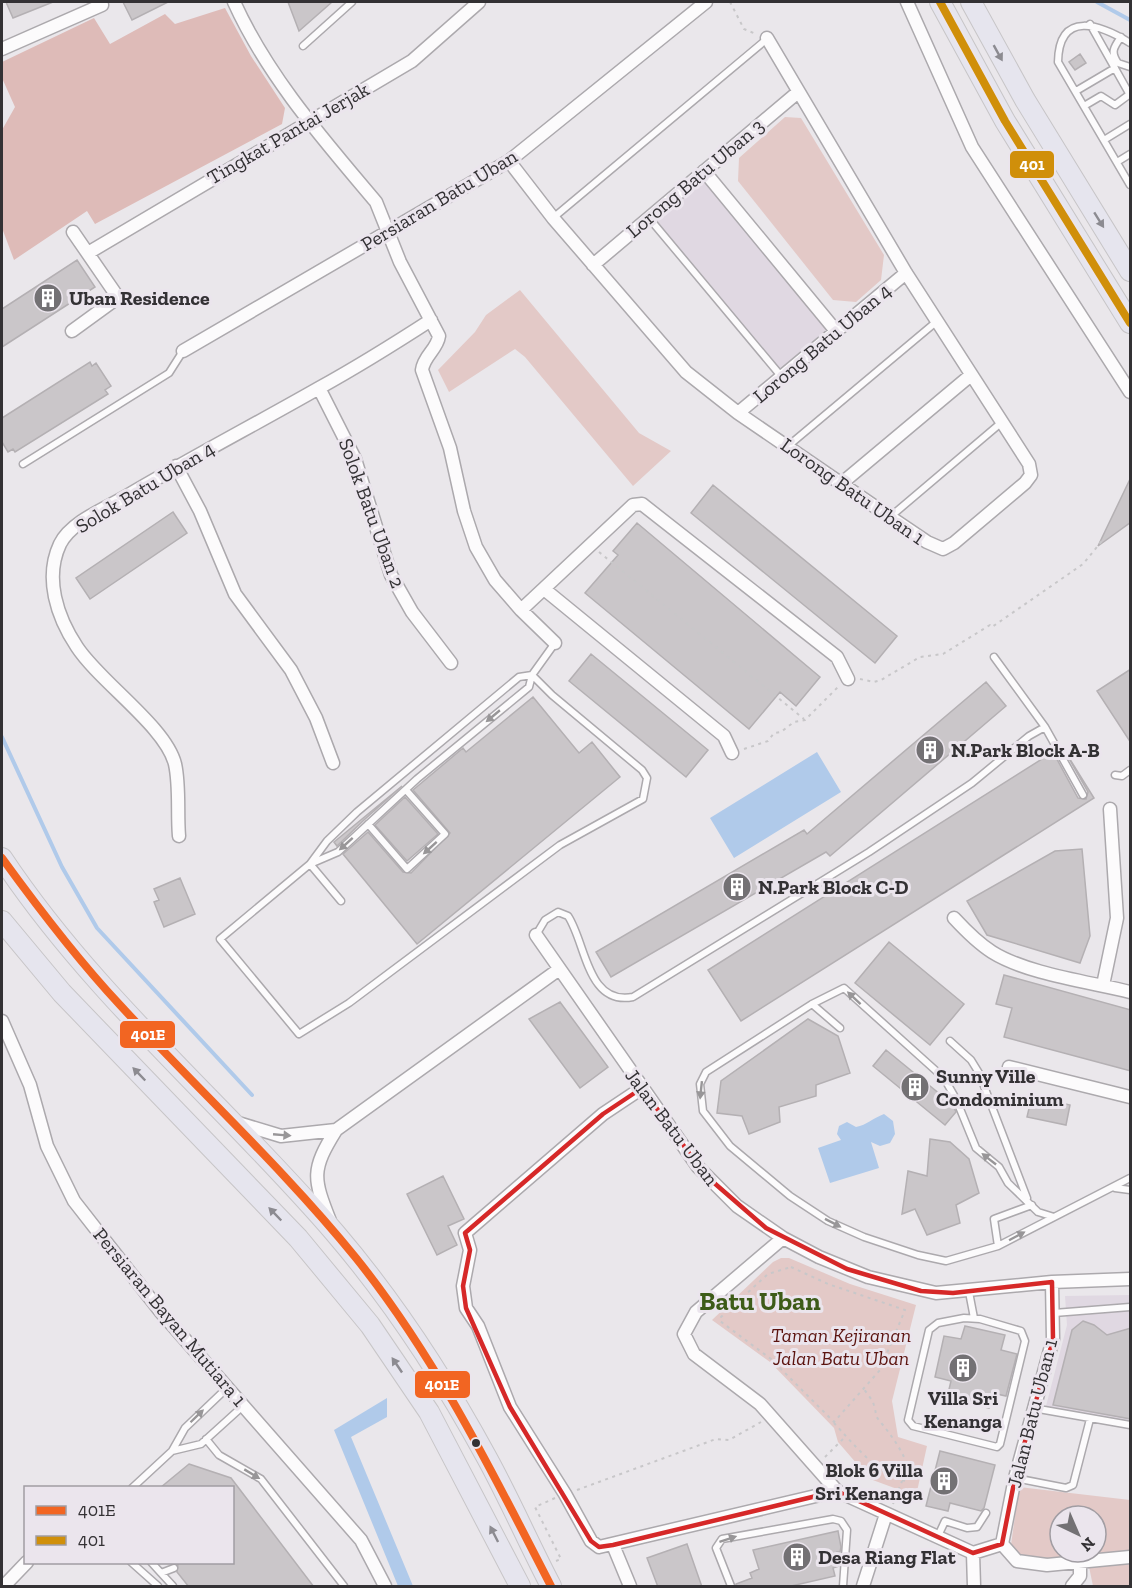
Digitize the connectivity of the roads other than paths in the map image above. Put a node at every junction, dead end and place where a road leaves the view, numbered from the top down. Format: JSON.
{"nodes":[{"id":1,"x":234,"y":2,"type":"edge"},
{"id":2,"x":352,"y":2,"type":"edge"},
{"id":3,"x":479,"y":2,"type":"edge"},
{"id":4,"x":706,"y":2,"type":"edge"},
{"id":5,"x":907,"y":2,"type":"edge"},
{"id":6,"x":940,"y":2,"type":"edge"},
{"id":7,"x":971,"y":2,"type":"edge"},
{"id":8,"x":102,"y":5,"type":"dead end"},
{"id":9,"x":1090,"y":24,"type":"junction"},
{"id":10,"x":1121,"y":37,"type":"junction"},
{"id":11,"x":767,"y":38,"type":"joint"},
{"id":12,"x":1131,"y":43,"type":"edge"},
{"id":13,"x":303,"y":46,"type":"dead end"},
{"id":14,"x":2,"y":49,"type":"edge"},
{"id":15,"x":1131,"y":67,"type":"edge"},
{"id":16,"x":1115,"y":68,"type":"junction"},
{"id":17,"x":1076,"y":92,"type":"junction"},
{"id":18,"x":797,"y":93,"type":"junction"},
{"id":19,"x":1130,"y":94,"type":"edge"},
{"id":20,"x":1084,"y":106,"type":"junction"},
{"id":21,"x":307,"y":121,"type":"junction"},
{"id":22,"x":1131,"y":124,"type":"edge"},
{"id":23,"x":1104,"y":140,"type":"junction"},
{"id":24,"x":1131,"y":154,"type":"edge"},
{"id":25,"x":509,"y":161,"type":"junction"},
{"id":26,"x":1117,"y":162,"type":"junction"},
{"id":27,"x":704,"y":171,"type":"junction"},
{"id":28,"x":1130,"y":185,"type":"edge"},
{"id":29,"x":553,"y":218,"type":"junction"},
{"id":30,"x":648,"y":218,"type":"junction"},
{"id":31,"x":73,"y":232,"type":"dead end"},
{"id":32,"x":388,"y":232,"type":"junction"},
{"id":33,"x":88,"y":253,"type":"junction"},
{"id":34,"x":593,"y":264,"type":"junction"},
{"id":35,"x":1131,"y":272,"type":"edge"},
{"id":36,"x":906,"y":273,"type":"junction"},
{"id":37,"x":431,"y":320,"type":"junction"},
{"id":38,"x":936,"y":321,"type":"junction"},
{"id":39,"x":1131,"y":323,"type":"edge"},
{"id":40,"x":72,"y":331,"type":"dead end"},
{"id":41,"x":836,"y":331,"type":"junction"},
{"id":42,"x":183,"y":351,"type":"joint"},
{"id":43,"x":971,"y":375,"type":"junction"},
{"id":44,"x":781,"y":376,"type":"junction"},
{"id":45,"x":320,"y":388,"type":"junction"},
{"id":46,"x":1131,"y":392,"type":"edge"},
{"id":47,"x":738,"y":413,"type":"junction"},
{"id":48,"x":1002,"y":422,"type":"junction"},
{"id":49,"x":788,"y":446,"type":"junction"},
{"id":50,"x":23,"y":464,"type":"dead end"},
{"id":51,"x":176,"y":466,"type":"junction"},
{"id":52,"x":842,"y":483,"type":"junction"},
{"id":53,"x":890,"y":517,"type":"junction"},
{"id":54,"x":543,"y":589,"type":"junction"},
{"id":55,"x":521,"y":610,"type":"junction"},
{"id":56,"x":555,"y":643,"type":"joint"},
{"id":57,"x":994,"y":657,"type":"dead end"},
{"id":58,"x":452,"y":663,"type":"dead end"},
{"id":59,"x":532,"y":675,"type":"junction"},
{"id":60,"x":848,"y":679,"type":"road end"},
{"id":61,"x":1045,"y":727,"type":"junction"},
{"id":62,"x":732,"y":753,"type":"road end"},
{"id":63,"x":333,"y":763,"type":"dead end"},
{"id":64,"x":1131,"y":770,"type":"edge"},
{"id":65,"x":1115,"y":775,"type":"dead end"},
{"id":66,"x":406,"y":790,"type":"junction"},
{"id":67,"x":1083,"y":795,"type":"dead end"},
{"id":68,"x":1110,"y":809,"type":"dead end"},
{"id":69,"x":368,"y":824,"type":"junction"},
{"id":70,"x":178,"y":836,"type":"dead end"},
{"id":71,"x":2,"y":858,"type":"edge"},
{"id":72,"x":310,"y":864,"type":"junction"},
{"id":73,"x":341,"y":901,"type":"dead end"},
{"id":74,"x":954,"y":918,"type":"dead end"},
{"id":75,"x":2,"y":921,"type":"edge"},
{"id":76,"x":536,"y":935,"type":"joint"},
{"id":77,"x":558,"y":970,"type":"junction"},
{"id":78,"x":1103,"y":986,"type":"junction"},
{"id":79,"x":1131,"y":992,"type":"edge"},
{"id":80,"x":812,"y":1004,"type":"junction"},
{"id":81,"x":2,"y":1021,"type":"edge"},
{"id":82,"x":840,"y":1028,"type":"dead end"},
{"id":83,"x":950,"y":1041,"type":"dead end"},
{"id":84,"x":1009,"y":1067,"type":"dead end"},
{"id":85,"x":642,"y":1088,"type":"junction"},
{"id":86,"x":1131,"y":1097,"type":"edge"},
{"id":87,"x":230,"y":1120,"type":"junction"},
{"id":88,"x":336,"y":1130,"type":"junction"},
{"id":89,"x":1131,"y":1178,"type":"edge"},
{"id":90,"x":1115,"y":1187,"type":"junction"},
{"id":91,"x":1131,"y":1190,"type":"edge"},
{"id":92,"x":1030,"y":1203,"type":"junction"},
{"id":93,"x":1054,"y":1217,"type":"junction"},
{"id":94,"x":335,"y":1233,"type":"junction"},
{"id":95,"x":783,"y":1238,"type":"junction"},
{"id":96,"x":998,"y":1246,"type":"junction"},
{"id":97,"x":1130,"y":1278,"type":"edge"},
{"id":98,"x":1052,"y":1282,"type":"junction"},
{"id":99,"x":969,"y":1292,"type":"junction"},
{"id":100,"x":1131,"y":1307,"type":"edge"},
{"id":101,"x":1054,"y":1313,"type":"junction"},
{"id":102,"x":974,"y":1318,"type":"junction"},
{"id":103,"x":229,"y":1386,"type":"junction"},
{"id":104,"x":244,"y":1405,"type":"junction"},
{"id":105,"x":1033,"y":1408,"type":"junction"},
{"id":106,"x":1090,"y":1419,"type":"junction"},
{"id":107,"x":1131,"y":1425,"type":"edge"},
{"id":108,"x":206,"y":1440,"type":"junction"},
{"id":109,"x":172,"y":1451,"type":"junction"},
{"id":110,"x":1014,"y":1478,"type":"junction"},
{"id":111,"x":134,"y":1486,"type":"edge"},
{"id":112,"x":837,"y":1491,"type":"junction"},
{"id":113,"x":986,"y":1513,"type":"dead end"},
{"id":114,"x":886,"y":1514,"type":"junction"},
{"id":115,"x":938,"y":1536,"type":"junction"},
{"id":116,"x":1002,"y":1544,"type":"junction"},
{"id":117,"x":613,"y":1545,"type":"junction"},
{"id":118,"x":973,"y":1553,"type":"junction"},
{"id":119,"x":1131,"y":1557,"type":"edge"},
{"id":120,"x":1108,"y":1560,"type":"edge"},
{"id":121,"x":26,"y":1564,"type":"edge"},
{"id":122,"x":132,"y":1564,"type":"edge"},
{"id":123,"x":152,"y":1564,"type":"edge"},
{"id":124,"x":1064,"y":1564,"type":"edge"},
{"id":125,"x":1080,"y":1564,"type":"edge"},
{"id":126,"x":174,"y":1568,"type":"dead end"},
{"id":127,"x":161,"y":1573,"type":"junction"},
{"id":128,"x":4,"y":1587,"type":"edge"},
{"id":129,"x":158,"y":1587,"type":"edge"},
{"id":130,"x":173,"y":1587,"type":"edge"},
{"id":131,"x":344,"y":1587,"type":"edge"},
{"id":132,"x":385,"y":1587,"type":"edge"},
{"id":133,"x":520,"y":1587,"type":"edge"},
{"id":134,"x":551,"y":1587,"type":"edge"},
{"id":135,"x":630,"y":1587,"type":"edge"},
{"id":136,"x":731,"y":1587,"type":"edge"},
{"id":137,"x":843,"y":1587,"type":"edge"},
{"id":138,"x":863,"y":1587,"type":"edge"},
{"id":139,"x":974,"y":1587,"type":"edge"},
{"id":140,"x":1072,"y":1587,"type":"edge"}],
"edges":[{"from":1,"to":21,"type":"street"},
{"from":2,"to":13,"type":"lane"},
{"from":3,"to":21,"type":"street","name":"Tingkat Pantai Jerjak"},
{"from":4,"to":25,"type":"street","name":"Persiaran Batu Uban"},
{"from":5,"to":46,"type":"street"},
{"from":6,"to":39,"type":"highway"},
{"from":7,"to":35,"type":"highway","one_way":true},
{"from":8,"to":14,"type":"street"},
{"from":9,"to":10,"type":"lane"},
{"from":9,"to":16,"type":"lane"},
{"from":9,"to":17,"type":"lane"},
{"from":10,"to":12,"type":"lane"},
{"from":10,"to":15,"type":"lane"},
{"from":11,"to":18,"type":"street","name":"Lorong Batu Uban 1"},
{"from":11,"to":29,"type":"lane"},
{"from":16,"to":17,"type":"lane"},
{"from":16,"to":19,"type":"lane"},
{"from":17,"to":20,"type":"lane"},
{"from":18,"to":27,"type":"street","name":"Lorong Batu Uban 3"},
{"from":18,"to":36,"type":"street","name":"Lorong Batu Uban 1"},
{"from":19,"to":20,"type":"lane"},
{"from":20,"to":23,"type":"lane"},
{"from":21,"to":32,"type":"street"},
{"from":21,"to":33,"type":"street","name":"Tingkat Pantai Jerjak"},
{"from":22,"to":23,"type":"lane"},
{"from":23,"to":26,"type":"lane"},
{"from":24,"to":26,"type":"lane"},
{"from":25,"to":29,"type":"street","name":"Lorong Batu Uban 1"},
{"from":25,"to":32,"type":"street","name":"Persiaran Batu Uban"},
{"from":26,"to":28,"type":"lane"},
{"from":27,"to":30,"type":"street","name":"Lorong Batu Uban 3"},
{"from":27,"to":41,"type":"street"},
{"from":29,"to":34,"type":"street","name":"Lorong Batu Uban 1"},
{"from":30,"to":34,"type":"street","name":"Lorong Batu Uban 3"},
{"from":30,"to":44,"type":"lane"},
{"from":31,"to":33,"type":"street"},
{"from":32,"to":37,"type":"street"},
{"from":32,"to":42,"type":"street","name":"Persiaran Batu Uban"},
{"from":33,"to":40,"type":"street"},
{"from":34,"to":47,"type":"street","name":"Lorong Batu Uban 1"},
{"from":36,"to":38,"type":"street","name":"Lorong Batu Uban 1"},
{"from":36,"to":41,"type":"street","name":"Lorong Batu Uban 4"},
{"from":37,"to":45,"type":"street","name":"Solok Batu Uban 4"},
{"from":37,"to":55,"type":"street"},
{"from":38,"to":43,"type":"street","name":"Lorong Batu Uban 1"},
{"from":38,"to":49,"type":"lane"},
{"from":41,"to":44,"type":"street","name":"Lorong Batu Uban 4"},
{"from":42,"to":50,"type":"lane"},
{"from":43,"to":48,"type":"street","name":"Lorong Batu Uban 1"},
{"from":43,"to":52,"type":"street"},
{"from":44,"to":47,"type":"street","name":"Lorong Batu Uban 4"},
{"from":45,"to":51,"type":"street","name":"Solok Batu Uban 4"},
{"from":45,"to":58,"type":"street","name":"Solok Batu Uban 2"},
{"from":47,"to":49,"type":"street","name":"Lorong Batu Uban 1"},
{"from":48,"to":53,"type":"lane"},
{"from":48,"to":53,"type":"street","name":"Lorong Batu Uban 1"},
{"from":49,"to":52,"type":"street","name":"Lorong Batu Uban 1"},
{"from":51,"to":63,"type":"street"},
{"from":51,"to":70,"type":"street","name":"Solok Batu Uban 4"},
{"from":52,"to":53,"type":"street","name":"Lorong Batu Uban 1"},
{"from":54,"to":55,"type":"street"},
{"from":54,"to":60,"type":"street"},
{"from":54,"to":62,"type":"street"},
{"from":55,"to":56,"type":"street"},
{"from":56,"to":59,"type":"lane"},
{"from":57,"to":61,"type":"lane"},
{"from":59,"to":66,"type":"lane","one_way":true},
{"from":59,"to":72,"type":"lane"},
{"from":59,"to":72,"type":"lane"},
{"from":61,"to":67,"type":"lane"},
{"from":61,"to":76,"type":"lane"},
{"from":64,"to":65,"type":"lane"},
{"from":66,"to":69,"type":"lane"},
{"from":66,"to":69,"type":"lane","one_way":true},
{"from":68,"to":78,"type":"street"},
{"from":69,"to":72,"type":"lane","one_way":true},
{"from":71,"to":87,"type":"highway"},
{"from":72,"to":73,"type":"lane"},
{"from":74,"to":78,"type":"street"},
{"from":133,"to":75,"type":"highway","one_way":true},
{"from":76,"to":77,"type":"street","name":"Jalan Batu Uban"},
{"from":77,"to":85,"type":"street","name":"Jalan Batu Uban"},
{"from":77,"to":88,"type":"street"},
{"from":78,"to":79,"type":"street"},
{"from":80,"to":82,"type":"lane"},
{"from":92,"to":80,"type":"lane","one_way":true},
{"from":80,"to":96,"type":"lane","one_way":true},
{"from":81,"to":103,"type":"street","name":"Persiaran Bayan Mutiara 1"},
{"from":83,"to":92,"type":"lane"},
{"from":84,"to":86,"type":"street"},
{"from":85,"to":95,"type":"street","name":"Jalan Batu Uban"},
{"from":85,"to":117,"type":"street"},
{"from":87,"to":88,"type":"street","one_way":true},
{"from":87,"to":94,"type":"highway"},
{"from":88,"to":94,"type":"street"},
{"from":89,"to":90,"type":"lane"},
{"from":90,"to":91,"type":"lane"},
{"from":90,"to":93,"type":"lane"},
{"from":92,"to":93,"type":"lane"},
{"from":92,"to":96,"type":"lane"},
{"from":96,"to":93,"type":"lane","one_way":true},
{"from":94,"to":134,"type":"highway"},
{"from":95,"to":99,"type":"street","name":"Jalan Batu Uban"},
{"from":95,"to":112,"type":"street"},
{"from":97,"to":98,"type":"street","name":"Jalan Batu Uban"},
{"from":98,"to":99,"type":"street","name":"Jalan Batu Uban"},
{"from":98,"to":101,"type":"street","name":"Jalan Batu Uban 1"},
{"from":99,"to":102,"type":"lane"},
{"from":100,"to":101,"type":"lane"},
{"from":101,"to":105,"type":"street","name":"Jalan Batu Uban 1"},
{"from":102,"to":102,"type":"lane"},
{"from":103,"to":104,"type":"street","name":"Persiaran Bayan Mutiara 1"},
{"from":109,"to":103,"type":"lane","one_way":true},
{"from":104,"to":108,"type":"lane"},
{"from":104,"to":132,"type":"street","name":"Persiaran Bayan Mutiara 1"},
{"from":105,"to":106,"type":"lane"},
{"from":105,"to":110,"type":"street","name":"Jalan Batu Uban 1"},
{"from":106,"to":107,"type":"lane"},
{"from":106,"to":110,"type":"lane"},
{"from":108,"to":109,"type":"lane"},
{"from":108,"to":131,"type":"lane","one_way":true},
{"from":109,"to":111,"type":"lane"},
{"from":110,"to":116,"type":"street","name":"Jalan Batu Uban 1"},
{"from":112,"to":114,"type":"street"},
{"from":112,"to":117,"type":"street"},
{"from":113,"to":115,"type":"lane"},
{"from":114,"to":115,"type":"street"},
{"from":114,"to":138,"type":"street"},
{"from":115,"to":118,"type":"street"},
{"from":116,"to":118,"type":"street"},
{"from":116,"to":124,"type":"street"},
{"from":117,"to":135,"type":"street"},
{"from":118,"to":139,"type":"street"},
{"from":119,"to":120,"type":"street"},
{"from":121,"to":128,"type":"street"},
{"from":122,"to":129,"type":"lane"},
{"from":123,"to":127,"type":"lane"},
{"from":125,"to":140,"type":"street"},
{"from":126,"to":127,"type":"lane"},
{"from":127,"to":130,"type":"lane"},
{"from":136,"to":137,"type":"lane","one_way":true}]}
